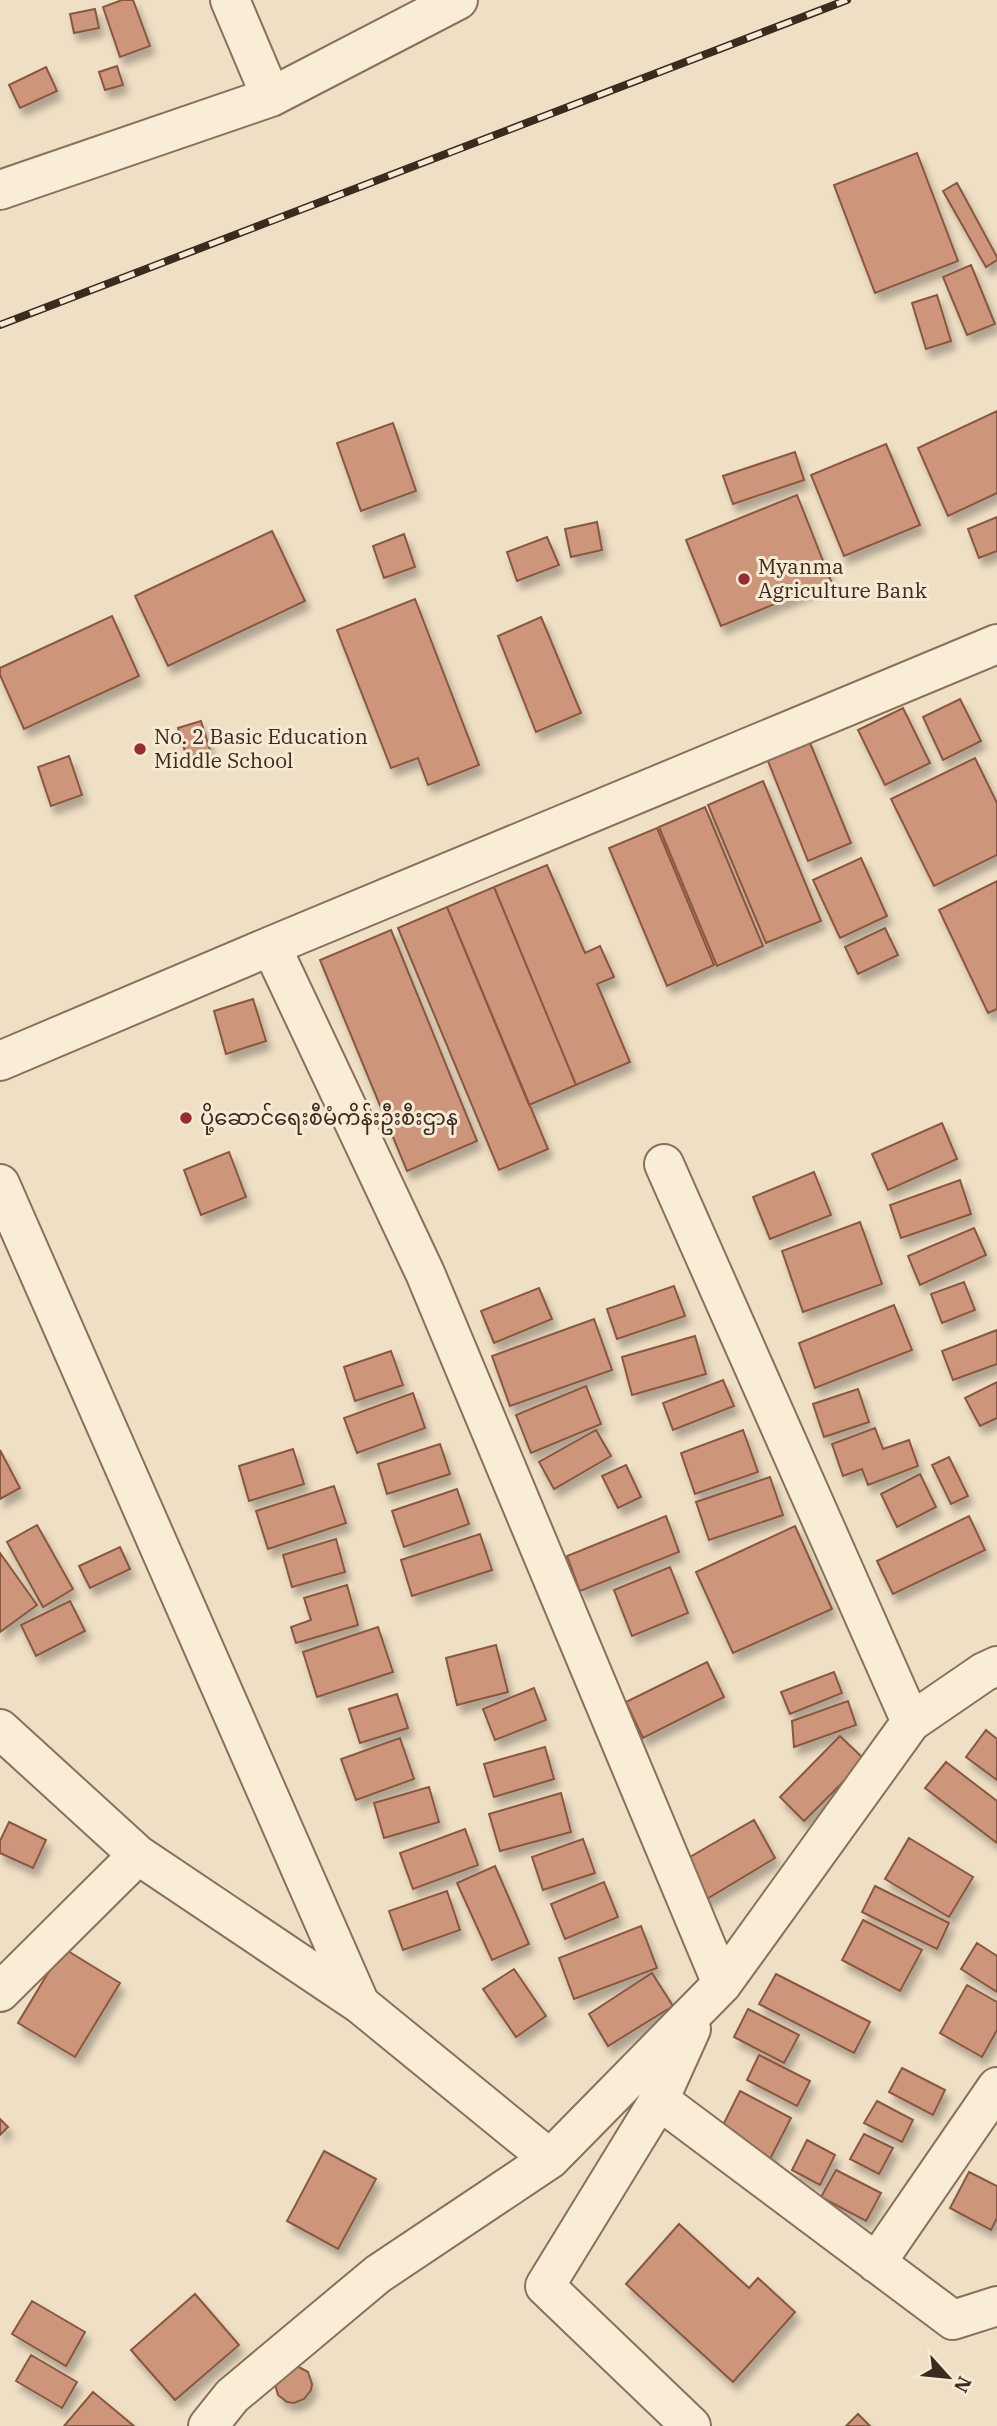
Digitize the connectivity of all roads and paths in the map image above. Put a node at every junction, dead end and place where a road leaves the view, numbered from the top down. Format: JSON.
{"nodes":[{"id":1,"x":230,"y":0,"type":"edge"},
{"id":2,"x":458,"y":0,"type":"edge"},
{"id":3,"x":271,"y":97,"type":"junction"},
{"id":4,"x":0,"y":190,"type":"edge"},
{"id":5,"x":997,"y":644,"type":"edge"},
{"id":6,"x":271,"y":946,"type":"junction"},
{"id":7,"x":0,"y":1061,"type":"edge"},
{"id":8,"x":664,"y":1164,"type":"dead end"},
{"id":9,"x":0,"y":1184,"type":"edge"},
{"id":10,"x":997,"y":1666,"type":"edge"},
{"id":11,"x":911,"y":1722,"type":"junction"},
{"id":12,"x":0,"y":1729,"type":"edge"},
{"id":13,"x":138,"y":1855,"type":"junction"},
{"id":14,"x":0,"y":1992,"type":"edge"},
{"id":15,"x":711,"y":1996,"type":"junction"},
{"id":16,"x":360,"y":2004,"type":"junction"},
{"id":17,"x":997,"y":2087,"type":"edge"},
{"id":18,"x":659,"y":2100,"type":"junction"},
{"id":19,"x":550,"y":2159,"type":"junction"},
{"id":20,"x":876,"y":2263,"type":"junction"},
{"id":21,"x":997,"y":2306,"type":"edge"},
{"id":22,"x":208,"y":2426,"type":"edge"},
{"id":23,"x":691,"y":2426,"type":"edge"}],
"edges":[{"from":1,"to":3,"type":"street"},
{"from":2,"to":3,"type":"street"},
{"from":3,"to":4,"type":"street"},
{"from":5,"to":6,"type":"street"},
{"from":6,"to":7,"type":"street"},
{"from":6,"to":15,"type":"street"},
{"from":8,"to":11,"type":"street"},
{"from":9,"to":16,"type":"street"},
{"from":10,"to":11,"type":"street"},
{"from":11,"to":15,"type":"street"},
{"from":12,"to":13,"type":"street"},
{"from":13,"to":14,"type":"street"},
{"from":13,"to":16,"type":"street"},
{"from":15,"to":18,"type":"street"},
{"from":15,"to":19,"type":"street"},
{"from":16,"to":19,"type":"street"},
{"from":17,"to":20,"type":"street"},
{"from":18,"to":20,"type":"street"},
{"from":18,"to":23,"type":"street"},
{"from":19,"to":22,"type":"street"},
{"from":20,"to":21,"type":"street"}]}
